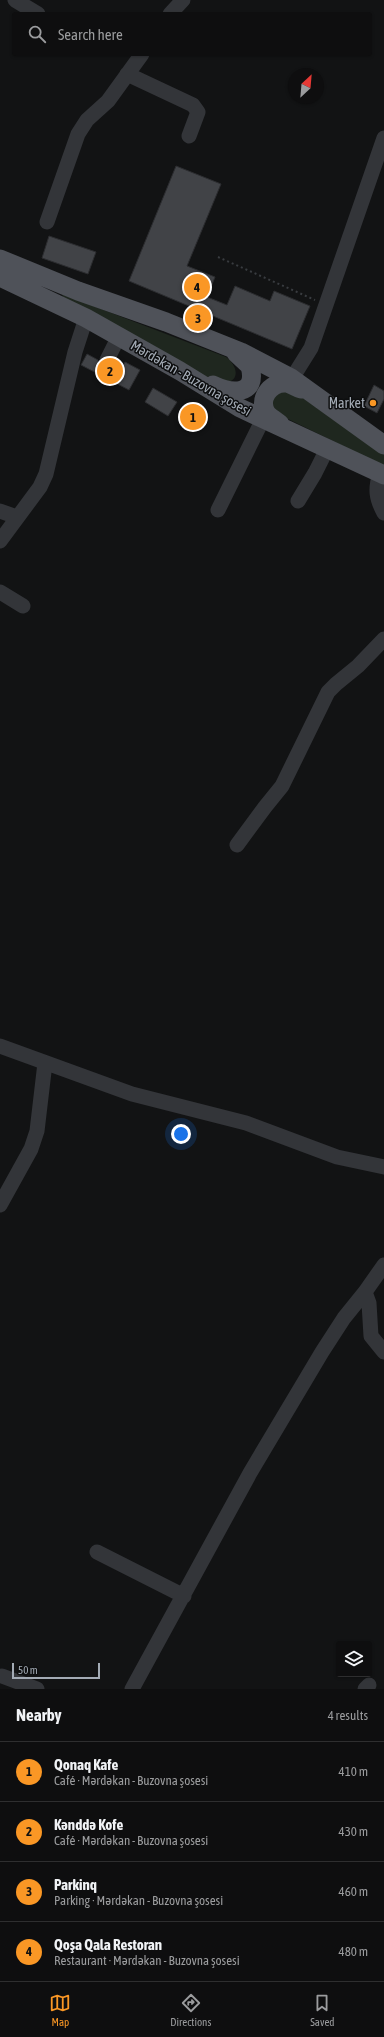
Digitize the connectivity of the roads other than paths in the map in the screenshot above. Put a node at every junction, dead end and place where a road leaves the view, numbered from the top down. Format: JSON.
{"nodes":[{"id":1,"x":15,"y":0,"type":"edge"},
{"id":2,"x":182,"y":0,"type":"edge"},
{"id":3,"x":35,"y":12,"type":"edge"},
{"id":4,"x":172,"y":12,"type":"edge"},
{"id":5,"x":140,"y":56,"type":"edge"},
{"id":6,"x":127,"y":74,"type":"junction"},
{"id":7,"x":189,"y":136,"type":"dead end"},
{"id":8,"x":384,"y":138,"type":"edge"},
{"id":9,"x":47,"y":222,"type":"dead end"},
{"id":10,"x":0,"y":259,"type":"edge"},
{"id":11,"x":0,"y":277,"type":"edge"},
{"id":12,"x":86,"y":318,"type":"junction"},
{"id":13,"x":119,"y":336,"type":"junction"},
{"id":14,"x":225,"y":345,"type":"junction"},
{"id":15,"x":107,"y":360,"type":"dead end"},
{"id":16,"x":180,"y":371,"type":"junction"},
{"id":17,"x":288,"y":381,"type":"junction"},
{"id":18,"x":263,"y":420,"type":"junction"},
{"id":19,"x":299,"y":436,"type":"junction"},
{"id":20,"x":384,"y":444,"type":"edge"},
{"id":21,"x":327,"y":449,"type":"junction"},
{"id":22,"x":382,"y":474,"type":"edge"},
{"id":23,"x":298,"y":501,"type":"dead end"},
{"id":24,"x":218,"y":510,"type":"dead end"},
{"id":25,"x":0,"y":511,"type":"edge"},
{"id":26,"x":384,"y":513,"type":"edge"},
{"id":27,"x":17,"y":517,"type":"junction"},
{"id":28,"x":0,"y":541,"type":"edge"},
{"id":29,"x":0,"y":592,"type":"edge"},
{"id":30,"x":23,"y":606,"type":"dead end"},
{"id":31,"x":384,"y":639,"type":"edge"},
{"id":32,"x":237,"y":845,"type":"dead end"},
{"id":33,"x":0,"y":1046,"type":"edge"},
{"id":34,"x":45,"y":1063,"type":"junction"},
{"id":35,"x":384,"y":1167,"type":"edge"},
{"id":36,"x":0,"y":1205,"type":"edge"},
{"id":37,"x":384,"y":1265,"type":"edge"},
{"id":38,"x":365,"y":1292,"type":"junction"},
{"id":39,"x":382,"y":1346,"type":"edge"},
{"id":40,"x":97,"y":1552,"type":"dead end"},
{"id":41,"x":184,"y":1596,"type":"junction"},
{"id":42,"x":2,"y":1676,"type":"dead end"},
{"id":43,"x":37,"y":1689,"type":"edge"},
{"id":44,"x":132,"y":1689,"type":"edge"}],
"edges":[{"from":1,"to":3,"type":"street"},
{"from":2,"to":4,"type":"street"},
{"from":5,"to":6,"type":"street"},
{"from":6,"to":7,"type":"street"},
{"from":6,"to":9,"type":"street"},
{"from":8,"to":17,"type":"street"},
{"from":10,"to":14,"type":"main road"},
{"from":11,"to":12,"type":"main road","name":"Mərdəkan - Buzovna şosesi"},
{"from":12,"to":13,"type":"main road","name":"Mərdəkan - Buzovna şosesi"},
{"from":12,"to":27,"type":"street"},
{"from":13,"to":15,"type":"street"},
{"from":13,"to":16,"type":"main road","name":"Mərdəkan - Buzovna şosesi"},
{"from":14,"to":16,"type":"main road"},
{"from":14,"to":17,"type":"main road"},
{"from":16,"to":18,"type":"main road","name":"Mərdəkan - Buzovna şosesi"},
{"from":17,"to":19,"type":"main road"},
{"from":17,"to":20,"type":"main road"},
{"from":18,"to":19,"type":"main road","name":"Mərdəkan - Buzovna şosesi"},
{"from":18,"to":24,"type":"street"},
{"from":19,"to":21,"type":"main road","name":"Mərdəkan - Buzovna şosesi"},
{"from":21,"to":22,"type":"main road","name":"Mərdəkan - Buzovna şosesi"},
{"from":21,"to":23,"type":"street"},
{"from":22,"to":26,"type":"street"},
{"from":25,"to":27,"type":"street"},
{"from":27,"to":28,"type":"street"},
{"from":29,"to":30,"type":"street"},
{"from":31,"to":32,"type":"street"},
{"from":33,"to":34,"type":"street"},
{"from":34,"to":35,"type":"street"},
{"from":34,"to":36,"type":"street"},
{"from":37,"to":38,"type":"street"},
{"from":38,"to":39,"type":"street"},
{"from":38,"to":41,"type":"street"},
{"from":40,"to":41,"type":"street"},
{"from":41,"to":44,"type":"street"},
{"from":42,"to":43,"type":"street"}]}
